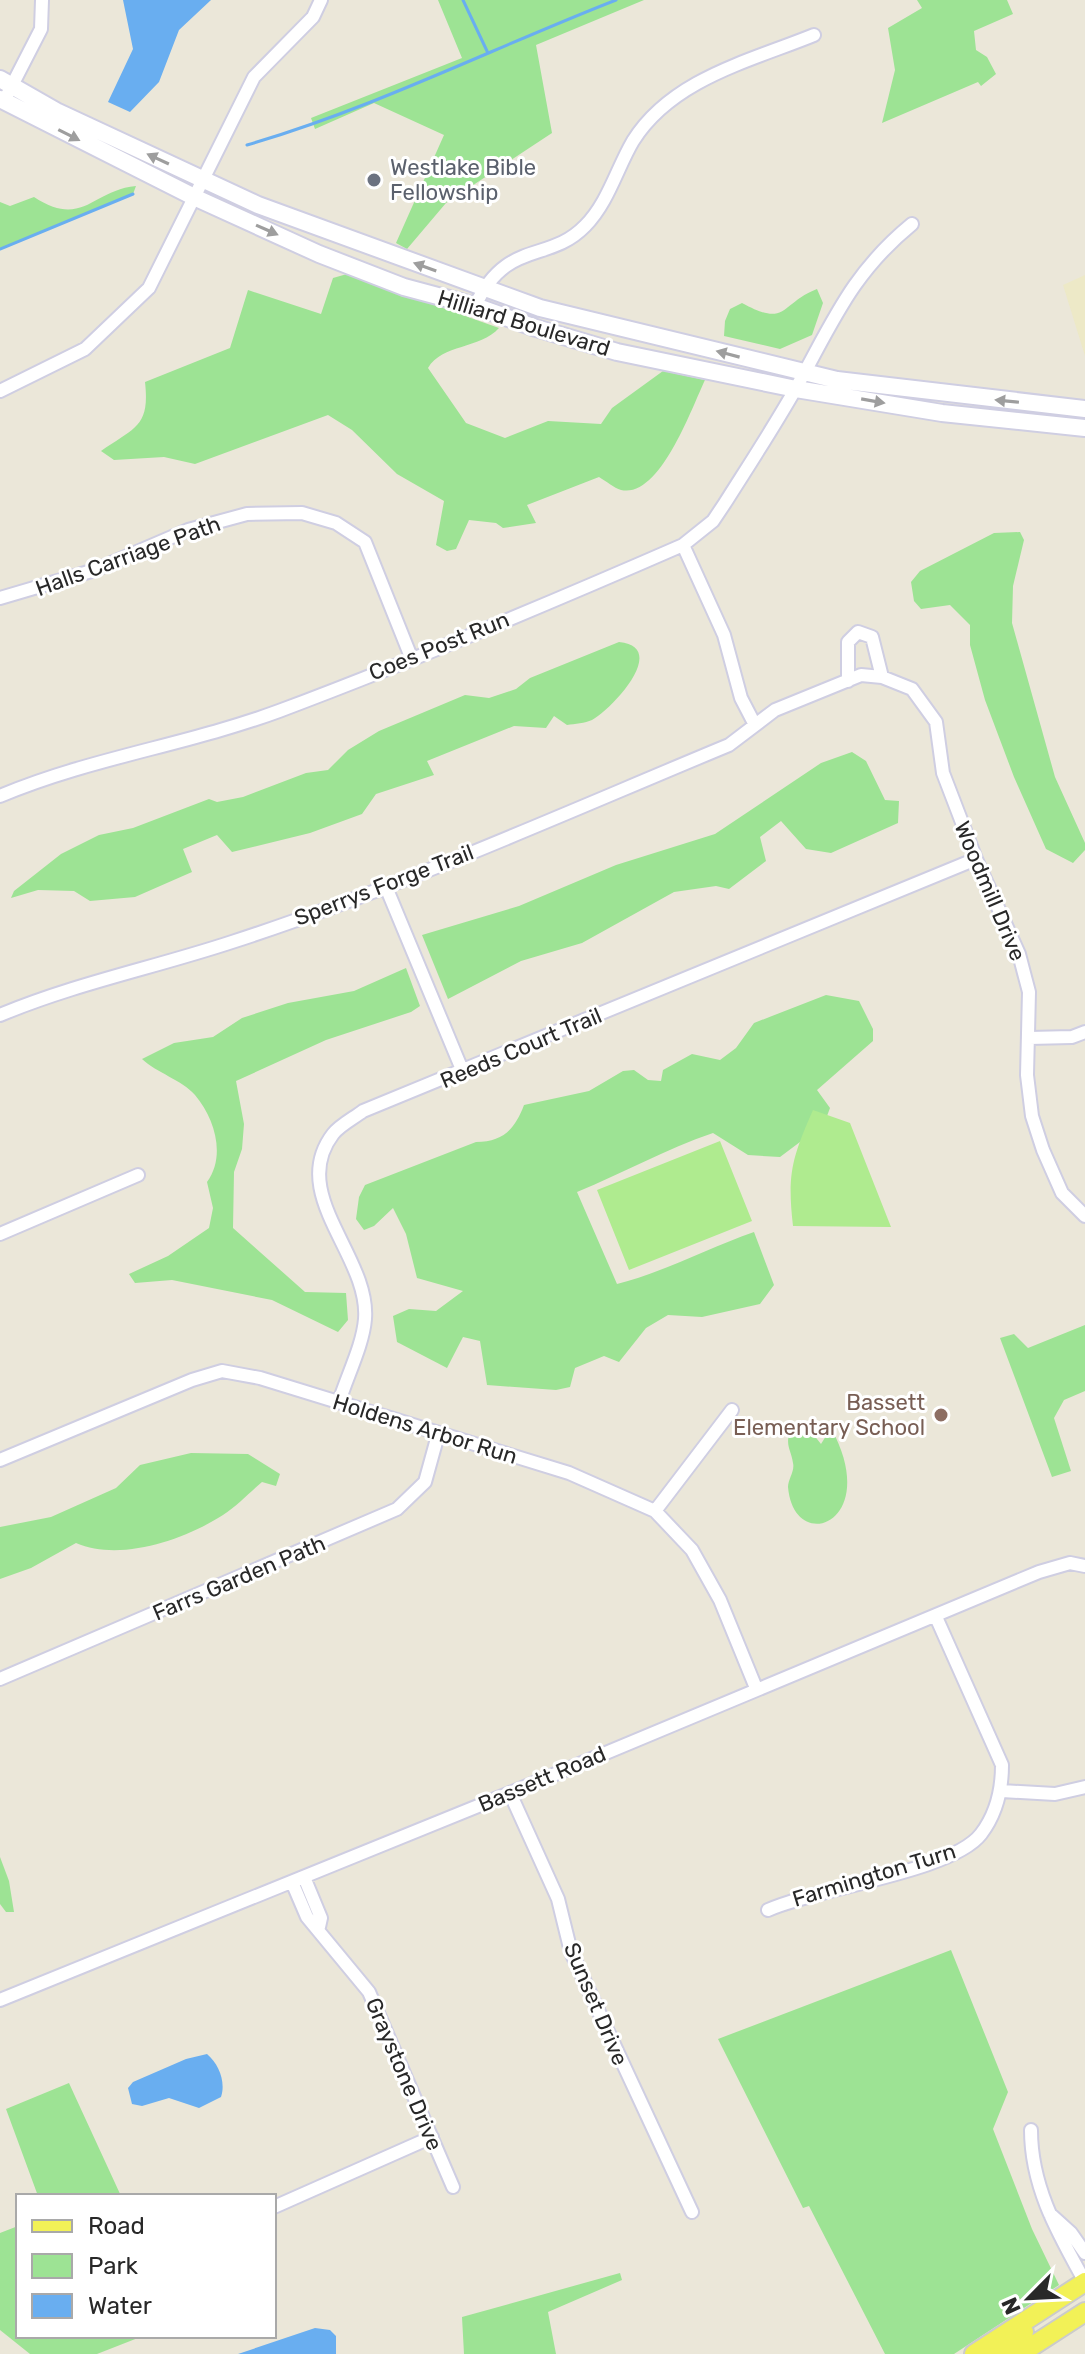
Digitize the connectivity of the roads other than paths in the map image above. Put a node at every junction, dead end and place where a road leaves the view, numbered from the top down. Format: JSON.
{"nodes":[{"id":1,"x":42,"y":0,"type":"edge"},
{"id":2,"x":321,"y":0,"type":"edge"},
{"id":3,"x":814,"y":35,"type":"dead end"},
{"id":4,"x":6,"y":82,"type":"edge"},
{"id":5,"x":2,"y":100,"type":"edge"},
{"id":6,"x":204,"y":180,"type":"junction"},
{"id":7,"x":196,"y":198,"type":"junction"},
{"id":8,"x":912,"y":224,"type":"dead end"},
{"id":9,"x":483,"y":289,"type":"junction"},
{"id":10,"x":475,"y":306,"type":"junction"},
{"id":11,"x":799,"y":382,"type":"junction"},
{"id":12,"x":0,"y":391,"type":"edge"},
{"id":13,"x":1085,"y":409,"type":"edge"},
{"id":14,"x":1085,"y":428,"type":"edge"},
{"id":15,"x":683,"y":545,"type":"junction"},
{"id":16,"x":0,"y":598,"type":"edge"},
{"id":17,"x":411,"y":657,"type":"junction"},
{"id":18,"x":882,"y":677,"type":"junction"},
{"id":19,"x":848,"y":681,"type":"junction"},
{"id":20,"x":754,"y":723,"type":"junction"},
{"id":21,"x":0,"y":796,"type":"edge"},
{"id":22,"x":976,"y":859,"type":"junction"},
{"id":23,"x":386,"y":887,"type":"junction"},
{"id":24,"x":0,"y":1015,"type":"edge"},
{"id":25,"x":1085,"y":1032,"type":"edge"},
{"id":26,"x":1029,"y":1038,"type":"junction"},
{"id":27,"x":463,"y":1072,"type":"junction"},
{"id":28,"x":138,"y":1175,"type":"dead end"},
{"id":29,"x":1085,"y":1216,"type":"edge"},
{"id":30,"x":0,"y":1234,"type":"edge"},
{"id":31,"x":339,"y":1402,"type":"junction"},
{"id":32,"x":732,"y":1410,"type":"dead end"},
{"id":33,"x":438,"y":1435,"type":"junction"},
{"id":34,"x":0,"y":1460,"type":"edge"},
{"id":35,"x":655,"y":1511,"type":"junction"},
{"id":36,"x":1085,"y":1566,"type":"edge"},
{"id":37,"x":936,"y":1617,"type":"junction"},
{"id":38,"x":0,"y":1679,"type":"edge"},
{"id":39,"x":756,"y":1688,"type":"junction"},
{"id":40,"x":1085,"y":1787,"type":"edge"},
{"id":41,"x":1002,"y":1791,"type":"junction"},
{"id":42,"x":510,"y":1793,"type":"junction"},
{"id":43,"x":298,"y":1879,"type":"junction"},
{"id":44,"x":768,"y":1910,"type":"dead end"},
{"id":45,"x":0,"y":2000,"type":"edge"},
{"id":46,"x":1031,"y":2130,"type":"dead end"},
{"id":47,"x":432,"y":2137,"type":"junction"},
{"id":48,"x":453,"y":2187,"type":"dead end"},
{"id":49,"x":276,"y":2206,"type":"edge"},
{"id":50,"x":692,"y":2212,"type":"dead end"},
{"id":51,"x":1050,"y":2214,"type":"junction"},
{"id":52,"x":1085,"y":2253,"type":"edge"},
{"id":53,"x":1085,"y":2282,"type":"edge"},
{"id":54,"x":1085,"y":2292,"type":"edge"},
{"id":55,"x":1085,"y":2312,"type":"edge"},
{"id":56,"x":974,"y":2354,"type":"edge"},
{"id":57,"x":999,"y":2354,"type":"edge"},
{"id":58,"x":1020,"y":2354,"type":"edge"}],
"edges":[{"from":1,"to":4,"type":"street"},
{"from":2,"to":6,"type":"street"},
{"from":3,"to":9,"type":"street"},
{"from":4,"to":5,"type":"street"},
{"from":6,"to":4,"type":"main road","name":"Hilliard Boulevard","one_way":true},
{"from":5,"to":7,"type":"main road","name":"Hilliard Boulevard","one_way":true},
{"from":6,"to":7,"type":"street"},
{"from":9,"to":6,"type":"main road","name":"Hilliard Boulevard","one_way":true},
{"from":7,"to":10,"type":"main road","name":"Hilliard Boulevard","one_way":true},
{"from":7,"to":12,"type":"street"},
{"from":8,"to":11,"type":"street","name":"Coes Post Run"},
{"from":9,"to":10,"type":"street"},
{"from":11,"to":9,"type":"main road","name":"Hilliard Boulevard","one_way":true},
{"from":10,"to":11,"type":"main road","name":"Hilliard Boulevard"},
{"from":13,"to":11,"type":"main road","name":"Hilliard Boulevard","one_way":true},
{"from":11,"to":14,"type":"main road","name":"Hilliard Boulevard","one_way":true},
{"from":11,"to":15,"type":"street","name":"Coes Post Run"},
{"from":15,"to":17,"type":"street","name":"Coes Post Run"},
{"from":15,"to":20,"type":"street"},
{"from":16,"to":17,"type":"street","name":"Halls Carriage Path"},
{"from":17,"to":21,"type":"street","name":"Coes Post Run"},
{"from":18,"to":19,"type":"street","name":"Sperrys Forge Trail"},
{"from":18,"to":19,"type":"street"},
{"from":18,"to":22,"type":"street","name":"Woodmill Drive"},
{"from":19,"to":20,"type":"street","name":"Sperrys Forge Trail"},
{"from":20,"to":23,"type":"street","name":"Sperrys Forge Trail"},
{"from":22,"to":26,"type":"street","name":"Woodmill Drive"},
{"from":22,"to":27,"type":"street","name":"Reeds Court Trail"},
{"from":23,"to":24,"type":"street","name":"Sperrys Forge Trail"},
{"from":23,"to":27,"type":"street"},
{"from":25,"to":26,"type":"street"},
{"from":26,"to":29,"type":"street","name":"Woodmill Drive"},
{"from":27,"to":31,"type":"street","name":"Reeds Court Trail"},
{"from":28,"to":30,"type":"street"},
{"from":31,"to":33,"type":"street","name":"Holdens Arbor Run"},
{"from":31,"to":34,"type":"street","name":"Holdens Arbor Run"},
{"from":32,"to":35,"type":"street"},
{"from":33,"to":35,"type":"street","name":"Holdens Arbor Run"},
{"from":33,"to":38,"type":"street","name":"Farrs Garden Path"},
{"from":35,"to":39,"type":"street","name":"Holdens Arbor Run"},
{"from":36,"to":37,"type":"street","name":"Bassett Road"},
{"from":37,"to":39,"type":"street","name":"Bassett Road"},
{"from":37,"to":41,"type":"street"},
{"from":39,"to":42,"type":"street","name":"Bassett Road"},
{"from":40,"to":41,"type":"street"},
{"from":41,"to":44,"type":"street","name":"Farmington Turn"},
{"from":42,"to":43,"type":"street","name":"Bassett Road"},
{"from":42,"to":50,"type":"street","name":"Sunset Drive"},
{"from":43,"to":45,"type":"street","name":"Bassett Road"},
{"from":43,"to":47,"type":"street","name":"Graystone Drive"},
{"from":46,"to":51,"type":"street"},
{"from":47,"to":48,"type":"street","name":"Graystone Drive"},
{"from":47,"to":49,"type":"street"},
{"from":51,"to":52,"type":"street"},
{"from":51,"to":53,"type":"street"},
{"from":53,"to":56,"type":"main road"},
{"from":54,"to":57,"type":"main road"},
{"from":55,"to":58,"type":"main road"}]}
